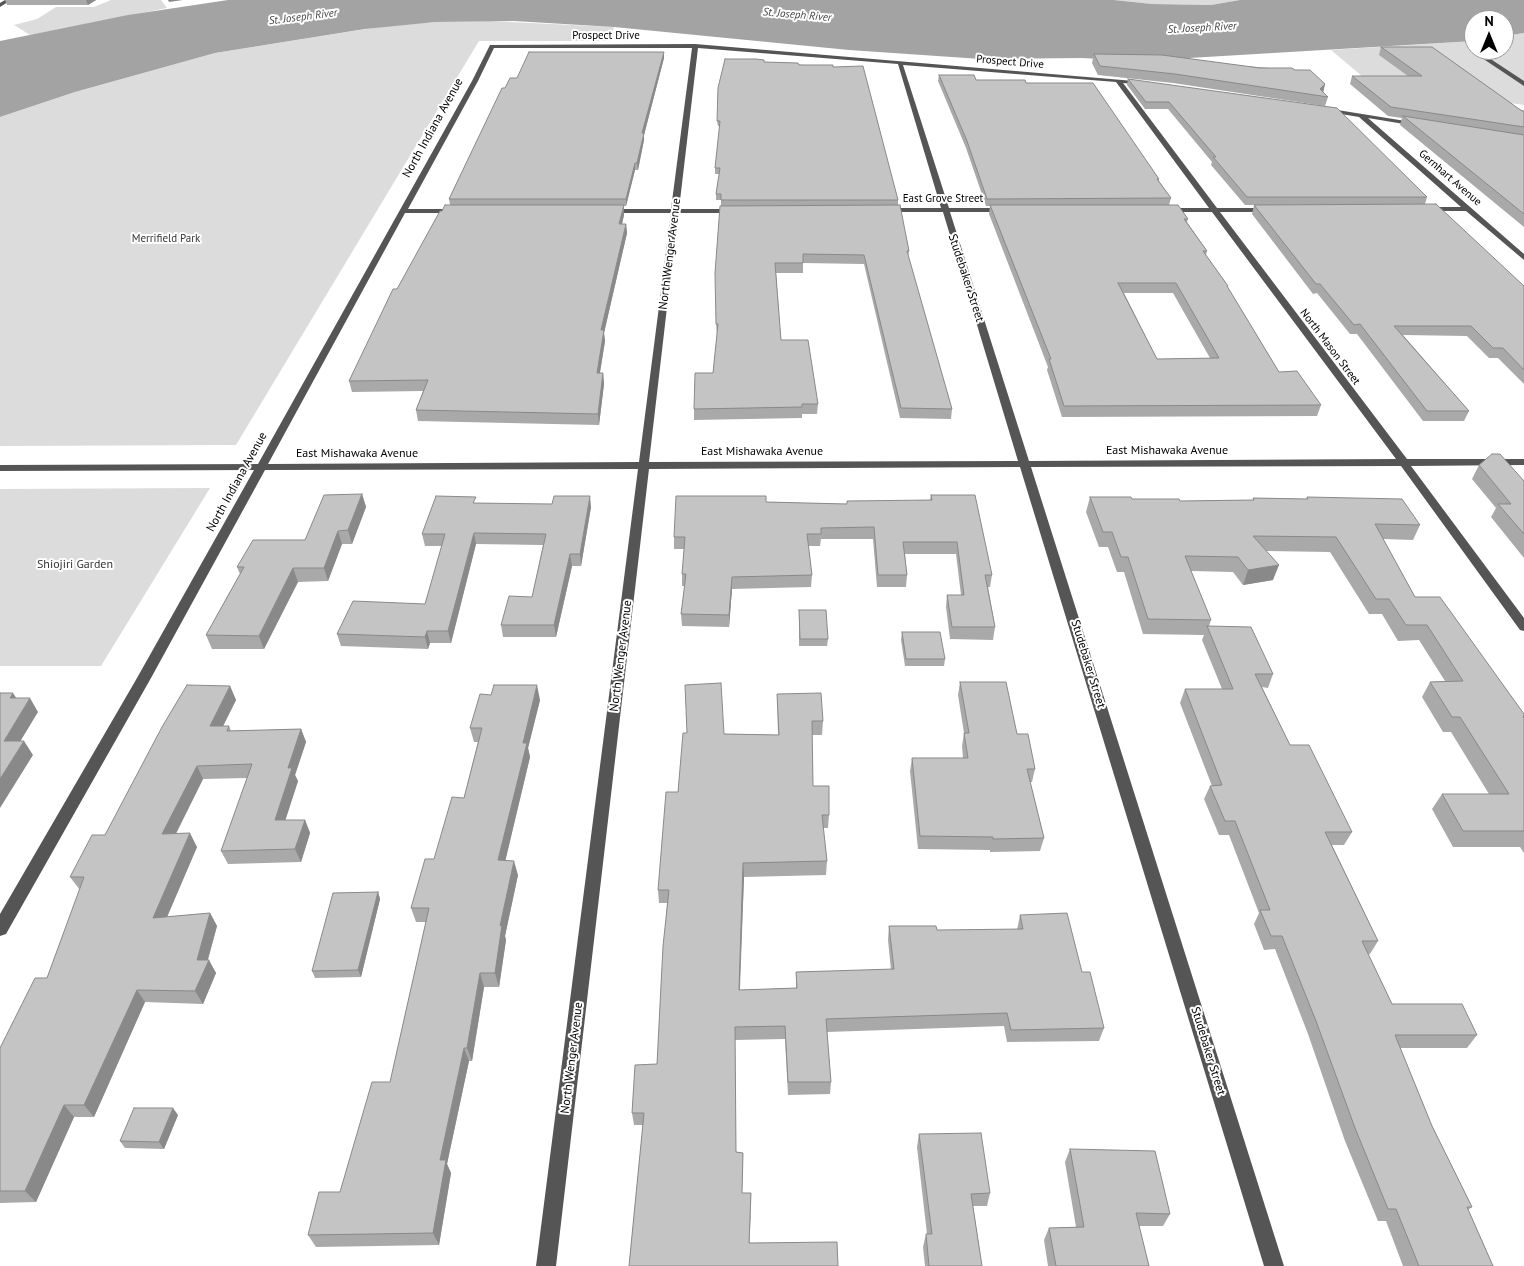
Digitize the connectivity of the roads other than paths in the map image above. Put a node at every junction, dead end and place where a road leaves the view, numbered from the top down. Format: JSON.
{"nodes":[{"id":1,"x":9,"y":0,"type":"edge"},
{"id":2,"x":0,"y":5,"type":"edge"},
{"id":3,"x":492,"y":46,"type":"joint"},
{"id":4,"x":696,"y":46,"type":"junction"},
{"id":5,"x":1487,"y":60,"type":"edge"},
{"id":6,"x":900,"y":63,"type":"junction"},
{"id":7,"x":1118,"y":81,"type":"junction"},
{"id":8,"x":1148,"y":84,"type":"edge"},
{"id":9,"x":1524,"y":84,"type":"edge"},
{"id":10,"x":1314,"y":108,"type":"edge"},
{"id":11,"x":1361,"y":116,"type":"junction"},
{"id":12,"x":1419,"y":124,"type":"edge"},
{"id":13,"x":1419,"y":209,"type":"edge"},
{"id":14,"x":1468,"y":209,"type":"junction"},
{"id":15,"x":876,"y":210,"type":"edge"},
{"id":16,"x":945,"y":210,"type":"junction"},
{"id":17,"x":1014,"y":210,"type":"edge"},
{"id":18,"x":1157,"y":210,"type":"edge"},
{"id":19,"x":1214,"y":210,"type":"junction"},
{"id":20,"x":1283,"y":210,"type":"edge"},
{"id":21,"x":402,"y":211,"type":"junction"},
{"id":22,"x":461,"y":211,"type":"edge"},
{"id":23,"x":598,"y":211,"type":"edge"},
{"id":24,"x":675,"y":211,"type":"junction"},
{"id":25,"x":741,"y":211,"type":"edge"},
{"id":26,"x":1524,"y":258,"type":"edge"},
{"id":27,"x":1524,"y":462,"type":"edge"},
{"id":28,"x":1404,"y":463,"type":"junction"},
{"id":29,"x":1026,"y":464,"type":"junction"},
{"id":30,"x":644,"y":465,"type":"junction"},
{"id":31,"x":261,"y":466,"type":"junction"},
{"id":32,"x":0,"y":468,"type":"edge"},
{"id":33,"x":1524,"y":626,"type":"edge"},
{"id":34,"x":0,"y":929,"type":"edge"},
{"id":35,"x":546,"y":1266,"type":"edge"},
{"id":36,"x":1274,"y":1266,"type":"edge"}],
"edges":[{"from":1,"to":2,"type":"street"},
{"from":3,"to":4,"type":"street","name":"Prospect Drive"},
{"from":3,"to":21,"type":"street","name":"North Indiana Avenue"},
{"from":4,"to":6,"type":"street","name":"Prospect Drive"},
{"from":4,"to":24,"type":"street","name":"North Wenger Avenue"},
{"from":5,"to":9,"type":"street"},
{"from":6,"to":7,"type":"street","name":"Prospect Drive"},
{"from":6,"to":16,"type":"street","name":"Studebaker Street"},
{"from":7,"to":8,"type":"street","name":"Prospect Drive"},
{"from":7,"to":19,"type":"street","name":"North Mason Street"},
{"from":10,"to":11,"type":"street"},
{"from":11,"to":12,"type":"street"},
{"from":11,"to":14,"type":"street","name":"Gernhart Avenue"},
{"from":13,"to":14,"type":"street"},
{"from":14,"to":26,"type":"street","name":"Gernhart Avenue"},
{"from":15,"to":16,"type":"street","name":"East Grove Street"},
{"from":16,"to":17,"type":"street","name":"East Grove Street"},
{"from":16,"to":29,"type":"street","name":"Studebaker Street"},
{"from":18,"to":19,"type":"street"},
{"from":19,"to":20,"type":"street"},
{"from":19,"to":28,"type":"street","name":"North Mason Street"},
{"from":21,"to":22,"type":"street"},
{"from":21,"to":31,"type":"street","name":"North Indiana Avenue"},
{"from":23,"to":24,"type":"street"},
{"from":24,"to":25,"type":"street"},
{"from":24,"to":30,"type":"street","name":"North Wenger Avenue"},
{"from":27,"to":28,"type":"street","name":"East Mishawaka Avenue"},
{"from":28,"to":29,"type":"street","name":"East Mishawaka Avenue"},
{"from":28,"to":33,"type":"street","name":"North Mason Street"},
{"from":29,"to":30,"type":"street","name":"East Mishawaka Avenue"},
{"from":29,"to":36,"type":"street","name":"Studebaker Street"},
{"from":30,"to":31,"type":"street","name":"East Mishawaka Avenue"},
{"from":30,"to":35,"type":"street","name":"North Wenger Avenue"},
{"from":31,"to":32,"type":"street","name":"East Mishawaka Avenue"},
{"from":31,"to":34,"type":"street","name":"North Indiana Avenue"}]}
